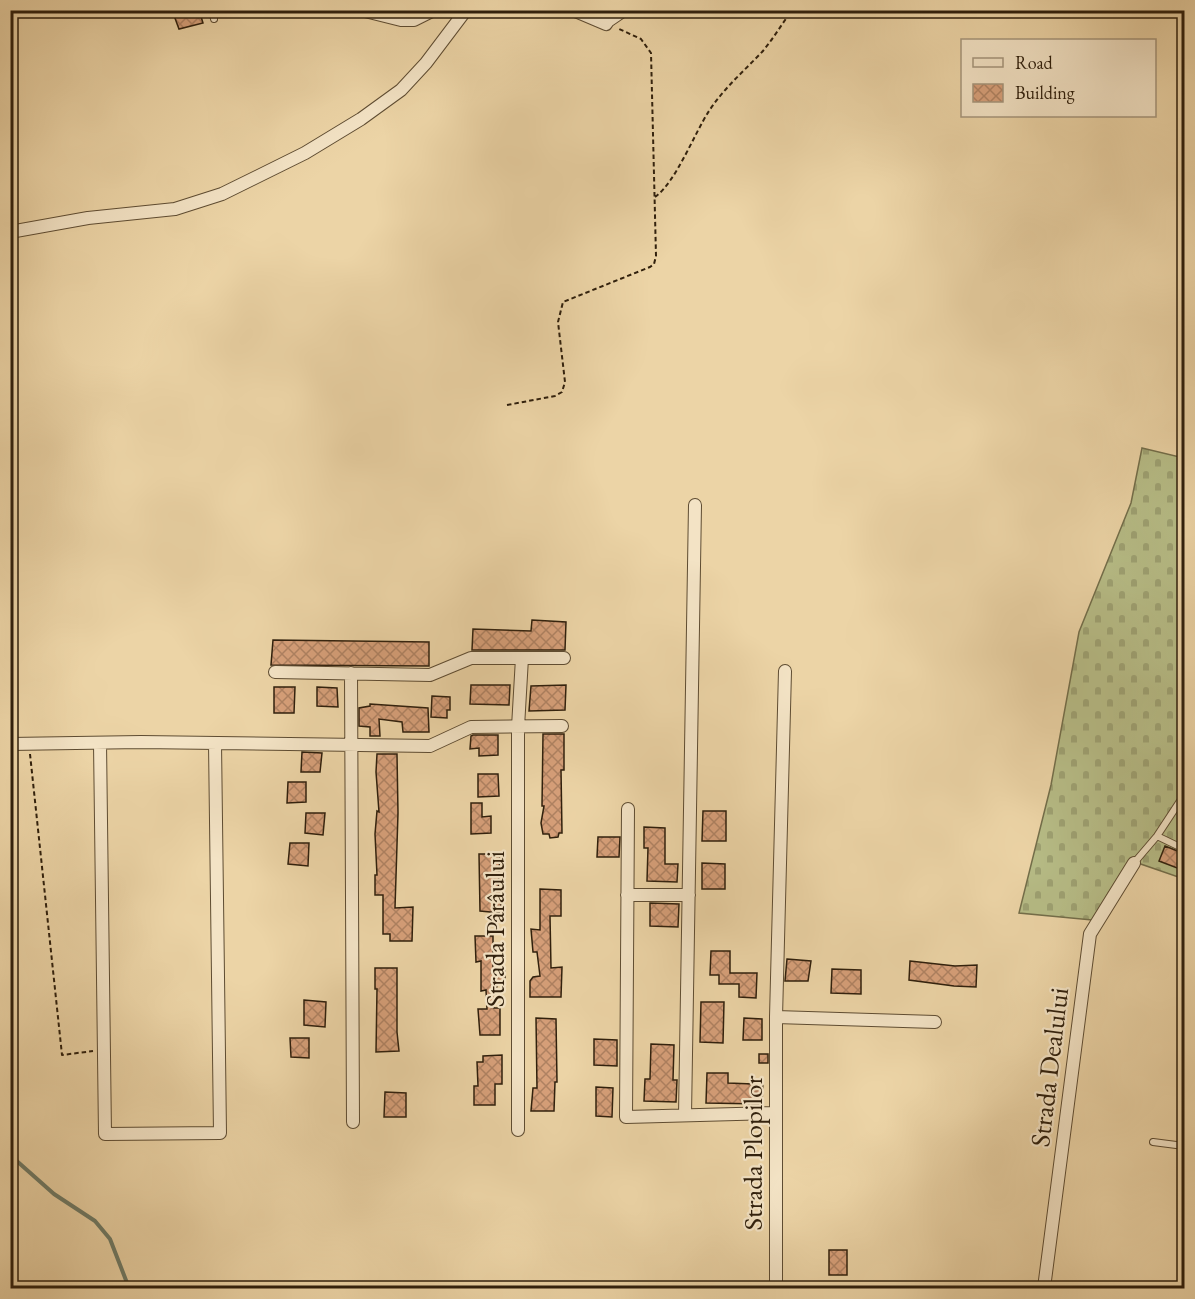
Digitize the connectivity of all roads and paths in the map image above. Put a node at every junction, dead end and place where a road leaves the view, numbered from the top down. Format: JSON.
{"nodes":[{"id":1,"x":212,"y":10,"type":"edge"},
{"id":2,"x":361,"y":10,"type":"edge"},
{"id":3,"x":434,"y":10,"type":"edge"},
{"id":4,"x":466,"y":10,"type":"edge"},
{"id":5,"x":573,"y":10,"type":"edge"},
{"id":6,"x":624,"y":10,"type":"edge"},
{"id":7,"x":792,"y":10,"type":"edge"},
{"id":8,"x":214,"y":19,"type":"dead end"},
{"id":9,"x":606,"y":24,"type":"junction"},
{"id":10,"x":655,"y":197,"type":"junction"},
{"id":11,"x":10,"y":232,"type":"edge"},
{"id":12,"x":507,"y":405,"type":"dead end"},
{"id":13,"x":694,"y":504,"type":"dead end"},
{"id":14,"x":522,"y":658,"type":"junction"},
{"id":15,"x":564,"y":658,"type":"dead end"},
{"id":16,"x":785,"y":671,"type":"dead end"},
{"id":17,"x":275,"y":672,"type":"dead end"},
{"id":18,"x":351,"y":673,"type":"junction"},
{"id":19,"x":562,"y":726,"type":"dead end"},
{"id":20,"x":518,"y":727,"type":"junction"},
{"id":21,"x":29,"y":743,"type":"junction"},
{"id":22,"x":100,"y":743,"type":"junction"},
{"id":23,"x":215,"y":743,"type":"junction"},
{"id":24,"x":10,"y":744,"type":"edge"},
{"id":25,"x":350,"y":746,"type":"junction"},
{"id":26,"x":1185,"y":795,"type":"edge"},
{"id":27,"x":628,"y":809,"type":"dead end"},
{"id":28,"x":1157,"y":836,"type":"junction"},
{"id":29,"x":1185,"y":849,"type":"edge"},
{"id":30,"x":1134,"y":863,"type":"joint"},
{"id":31,"x":627,"y":895,"type":"junction"},
{"id":32,"x":689,"y":895,"type":"junction"},
{"id":33,"x":776,"y":1017,"type":"junction"},
{"id":34,"x":935,"y":1022,"type":"dead end"},
{"id":35,"x":104,"y":1050,"type":"junction"},
{"id":36,"x":776,"y":1113,"type":"junction"},
{"id":37,"x":685,"y":1115,"type":"junction"},
{"id":38,"x":353,"y":1122,"type":"dead end"},
{"id":39,"x":518,"y":1130,"type":"dead end"},
{"id":40,"x":1153,"y":1142,"type":"dead end"},
{"id":41,"x":1185,"y":1146,"type":"edge"},
{"id":42,"x":776,"y":1288,"type":"edge"},
{"id":43,"x":1044,"y":1288,"type":"edge"}],
"edges":[{"from":1,"to":8,"type":"lane"},
{"from":2,"to":3,"type":"street"},
{"from":4,"to":11,"type":"street"},
{"from":5,"to":9,"type":"street"},
{"from":6,"to":9,"type":"street"},
{"from":7,"to":10,"type":"path"},
{"from":9,"to":10,"type":"path"},
{"from":10,"to":12,"type":"path"},
{"from":13,"to":32,"type":"street"},
{"from":14,"to":15,"type":"street"},
{"from":14,"to":18,"type":"street"},
{"from":14,"to":20,"type":"street","name":"Strada Pârâului"},
{"from":16,"to":33,"type":"street","name":"Strada Plopilor"},
{"from":17,"to":18,"type":"street"},
{"from":18,"to":25,"type":"street"},
{"from":19,"to":20,"type":"street"},
{"from":20,"to":25,"type":"street"},
{"from":20,"to":39,"type":"street","name":"Strada Pârâului"},
{"from":21,"to":22,"type":"street"},
{"from":21,"to":24,"type":"street"},
{"from":21,"to":35,"type":"path"},
{"from":22,"to":23,"type":"street"},
{"from":22,"to":35,"type":"street"},
{"from":23,"to":25,"type":"street"},
{"from":23,"to":35,"type":"street"},
{"from":25,"to":38,"type":"street"},
{"from":26,"to":28,"type":"lane"},
{"from":27,"to":31,"type":"street"},
{"from":28,"to":29,"type":"lane"},
{"from":28,"to":30,"type":"lane"},
{"from":30,"to":43,"type":"street","name":"Strada Dealului"},
{"from":31,"to":32,"type":"street"},
{"from":31,"to":37,"type":"street"},
{"from":32,"to":37,"type":"street"},
{"from":33,"to":34,"type":"street"},
{"from":33,"to":36,"type":"street","name":"Strada Plopilor"},
{"from":36,"to":37,"type":"street"},
{"from":36,"to":42,"type":"street","name":"Strada Plopilor"},
{"from":40,"to":41,"type":"lane"}]}
